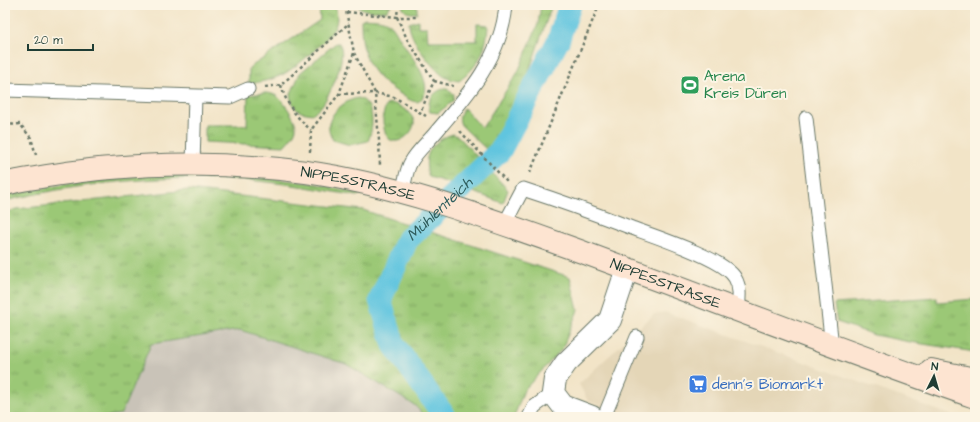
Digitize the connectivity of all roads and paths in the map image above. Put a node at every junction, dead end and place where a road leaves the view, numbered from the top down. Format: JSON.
{"nodes":[{"id":1,"x":346,"y":5,"type":"edge"},
{"id":2,"x":398,"y":5,"type":"edge"},
{"id":3,"x":506,"y":5,"type":"edge"},
{"id":4,"x":599,"y":5,"type":"edge"},
{"id":5,"x":347,"y":12,"type":"junction"},
{"id":6,"x":397,"y":17,"type":"junction"},
{"id":7,"x":418,"y":17,"type":"dead end"},
{"id":8,"x":349,"y":23,"type":"junction"},
{"id":9,"x":354,"y":53,"type":"junction"},
{"id":10,"x":248,"y":89,"type":"dead end"},
{"id":11,"x":5,"y":90,"type":"edge"},
{"id":12,"x":375,"y":93,"type":"junction"},
{"id":13,"x":339,"y":94,"type":"junction"},
{"id":14,"x":195,"y":96,"type":"junction"},
{"id":15,"x":420,"y":113,"type":"junction"},
{"id":16,"x":806,"y":118,"type":"dead end"},
{"id":17,"x":443,"y":124,"type":"junction"},
{"id":18,"x":5,"y":125,"type":"edge"},
{"id":19,"x":311,"y":130,"type":"junction"},
{"id":20,"x":379,"y":140,"type":"dead end"},
{"id":21,"x":471,"y":143,"type":"dead end"},
{"id":22,"x":193,"y":164,"type":"junction"},
{"id":23,"x":308,"y":172,"type":"junction"},
{"id":24,"x":43,"y":177,"type":"junction"},
{"id":25,"x":508,"y":183,"type":"dead end"},
{"id":26,"x":5,"y":184,"type":"edge"},
{"id":27,"x":523,"y":189,"type":"junction"},
{"id":28,"x":402,"y":192,"type":"junction"},
{"id":29,"x":504,"y":225,"type":"junction"},
{"id":30,"x":627,"y":269,"type":"junction"},
{"id":31,"x":738,"y":310,"type":"junction"},
{"id":32,"x":637,"y":337,"type":"dead end"},
{"id":33,"x":832,"y":346,"type":"junction"},
{"id":34,"x":854,"y":354,"type":"junction"},
{"id":35,"x":975,"y":379,"type":"edge"},
{"id":36,"x":553,"y":393,"type":"junction"},
{"id":37,"x":975,"y":397,"type":"edge"},
{"id":38,"x":529,"y":417,"type":"edge"},
{"id":39,"x":592,"y":417,"type":"edge"},
{"id":40,"x":604,"y":417,"type":"edge"}],
"edges":[{"from":1,"to":5,"type":"path"},
{"from":2,"to":6,"type":"path"},
{"from":3,"to":17,"type":"lane"},
{"from":4,"to":27,"type":"path"},
{"from":5,"to":6,"type":"path"},
{"from":5,"to":8,"type":"path"},
{"from":6,"to":7,"type":"path"},
{"from":6,"to":15,"type":"path"},
{"from":8,"to":9,"type":"path"},
{"from":8,"to":19,"type":"path"},
{"from":9,"to":12,"type":"path"},
{"from":9,"to":13,"type":"path"},
{"from":10,"to":14,"type":"lane"},
{"from":11,"to":14,"type":"lane"},
{"from":12,"to":13,"type":"path"},
{"from":12,"to":15,"type":"path"},
{"from":12,"to":20,"type":"path"},
{"from":13,"to":19,"type":"path"},
{"from":14,"to":22,"type":"lane"},
{"from":15,"to":17,"type":"path"},
{"from":16,"to":33,"type":"lane"},
{"from":17,"to":28,"type":"lane"},
{"from":18,"to":24,"type":"path"},
{"from":19,"to":23,"type":"path"},
{"from":21,"to":25,"type":"path"},
{"from":22,"to":23,"type":"street","name":"NIPPESSTRASSE"},
{"from":22,"to":24,"type":"street","name":"NIPPESSTRASSE"},
{"from":23,"to":28,"type":"street","name":"NIPPESSTRASSE"},
{"from":24,"to":26,"type":"street","name":"NIPPESSTRASSE"},
{"from":27,"to":29,"type":"lane"},
{"from":27,"to":31,"type":"lane"},
{"from":28,"to":29,"type":"street","name":"NIPPESSTRASSE"},
{"from":29,"to":30,"type":"street","name":"NIPPESSTRASSE"},
{"from":30,"to":31,"type":"street","name":"NIPPESSTRASSE"},
{"from":30,"to":36,"type":"street"},
{"from":31,"to":33,"type":"street","name":"NIPPESSTRASSE"},
{"from":32,"to":40,"type":"lane"},
{"from":33,"to":34,"type":"street","name":"NIPPESSTRASSE"},
{"from":34,"to":35,"type":"street","name":"NIPPESSTRASSE"},
{"from":34,"to":37,"type":"street","name":"NIPPESSTRASSE"},
{"from":36,"to":38,"type":"lane"},
{"from":36,"to":39,"type":"street"}]}
